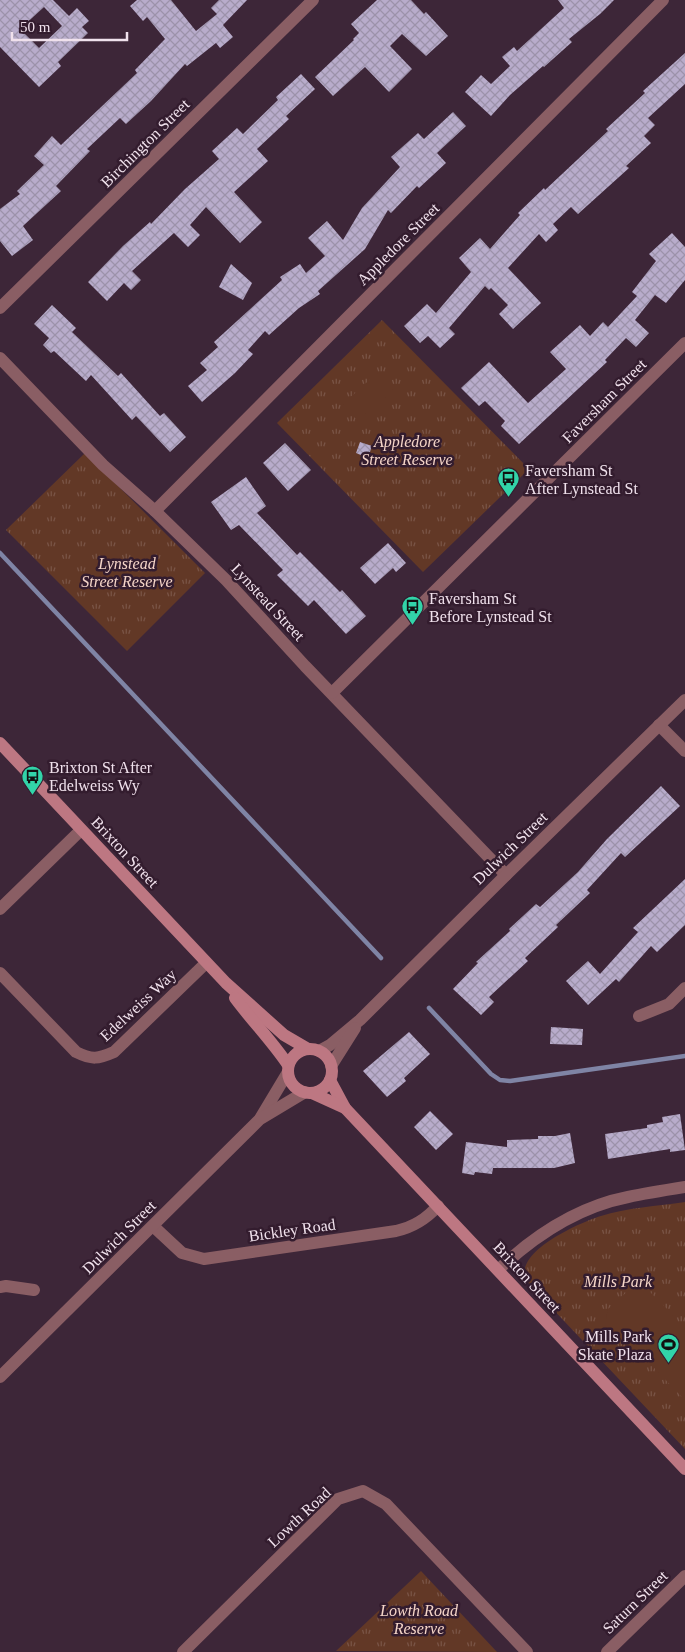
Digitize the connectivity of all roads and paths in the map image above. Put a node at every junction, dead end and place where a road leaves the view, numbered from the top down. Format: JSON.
{"nodes":[{"id":1,"x":313,"y":0,"type":"edge"},
{"id":2,"x":663,"y":0,"type":"edge"},
{"id":3,"x":0,"y":308,"type":"edge"},
{"id":4,"x":685,"y":344,"type":"edge"},
{"id":5,"x":0,"y":358,"type":"edge"},
{"id":6,"x":155,"y":511,"type":"junction"},
{"id":7,"x":332,"y":693,"type":"junction"},
{"id":8,"x":685,"y":700,"type":"edge"},
{"id":9,"x":659,"y":725,"type":"junction"},
{"id":10,"x":0,"y":743,"type":"edge"},
{"id":11,"x":685,"y":751,"type":"edge"},
{"id":12,"x":81,"y":830,"type":"junction"},
{"id":13,"x":506,"y":875,"type":"junction"},
{"id":14,"x":0,"y":909,"type":"edge"},
{"id":15,"x":206,"y":963,"type":"junction"},
{"id":16,"x":0,"y":973,"type":"edge"},
{"id":17,"x":226,"y":983,"type":"junction"},
{"id":18,"x":685,"y":988,"type":"edge"},
{"id":19,"x":639,"y":1016,"type":"dead end"},
{"id":20,"x":360,"y":1020,"type":"junction"},
{"id":21,"x":313,"y":1050,"type":"junction"},
{"id":22,"x":331,"y":1066,"type":"junction"},
{"id":23,"x":288,"y":1068,"type":"junction"},
{"id":24,"x":330,"y":1080,"type":"junction"},
{"id":25,"x":308,"y":1092,"type":"junction"},
{"id":26,"x":344,"y":1108,"type":"junction"},
{"id":27,"x":260,"y":1120,"type":"junction"},
{"id":28,"x":685,"y":1186,"type":"edge"},
{"id":29,"x":438,"y":1206,"type":"junction"},
{"id":30,"x":153,"y":1226,"type":"junction"},
{"id":31,"x":498,"y":1270,"type":"junction"},
{"id":32,"x":0,"y":1287,"type":"edge"},
{"id":33,"x":34,"y":1290,"type":"dead end"},
{"id":34,"x":0,"y":1377,"type":"edge"},
{"id":35,"x":685,"y":1469,"type":"edge"},
{"id":36,"x":685,"y":1576,"type":"edge"},
{"id":37,"x":183,"y":1652,"type":"edge"},
{"id":38,"x":527,"y":1652,"type":"edge"},
{"id":39,"x":607,"y":1652,"type":"edge"}],
"edges":[{"from":1,"to":3,"type":"street","name":"Birchington Street"},
{"from":2,"to":6,"type":"street","name":"Appledore Street"},
{"from":4,"to":7,"type":"street","name":"Faversham Street"},
{"from":5,"to":6,"type":"street","name":"Lynstead Street"},
{"from":6,"to":7,"type":"street","name":"Lynstead Street"},
{"from":7,"to":13,"type":"street","name":"Lynstead Street"},
{"from":8,"to":9,"type":"street","name":"Dulwich Street"},
{"from":9,"to":11,"type":"street"},
{"from":9,"to":13,"type":"street","name":"Dulwich Street"},
{"from":10,"to":12,"type":"main road","name":"Brixton Street"},
{"from":12,"to":14,"type":"street"},
{"from":12,"to":15,"type":"main road","name":"Brixton Street"},
{"from":13,"to":20,"type":"street","name":"Dulwich Street"},
{"from":15,"to":16,"type":"street","name":"Edelweiss Way"},
{"from":15,"to":17,"type":"main road","name":"Brixton Street"},
{"from":17,"to":21,"type":"main road","name":"Brixton Street"},
{"from":17,"to":23,"type":"main road","name":"Brixton Street"},
{"from":18,"to":19,"type":"street"},
{"from":20,"to":21,"type":"street","name":"Dulwich Street"},
{"from":20,"to":22,"type":"street","name":"Dulwich Street"},
{"from":21,"to":22,"type":"main road"},
{"from":21,"to":23,"type":"main road"},
{"from":22,"to":24,"type":"main road"},
{"from":23,"to":25,"type":"main road"},
{"from":23,"to":27,"type":"street","name":"Dulwich Street"},
{"from":24,"to":25,"type":"main road"},
{"from":24,"to":26,"type":"main road","name":"Brixton Street"},
{"from":25,"to":26,"type":"main road","name":"Brixton Street"},
{"from":25,"to":27,"type":"street","name":"Dulwich Street"},
{"from":26,"to":29,"type":"main road","name":"Brixton Street"},
{"from":27,"to":30,"type":"street","name":"Dulwich Street"},
{"from":28,"to":31,"type":"street"},
{"from":29,"to":30,"type":"street","name":"Bickley Road"},
{"from":29,"to":31,"type":"main road","name":"Brixton Street"},
{"from":30,"to":34,"type":"street","name":"Dulwich Street"},
{"from":31,"to":35,"type":"main road","name":"Brixton Street"},
{"from":32,"to":33,"type":"street"},
{"from":36,"to":39,"type":"street","name":"Saturn Street"},
{"from":37,"to":38,"type":"street","name":"Lowth Road"}]}
